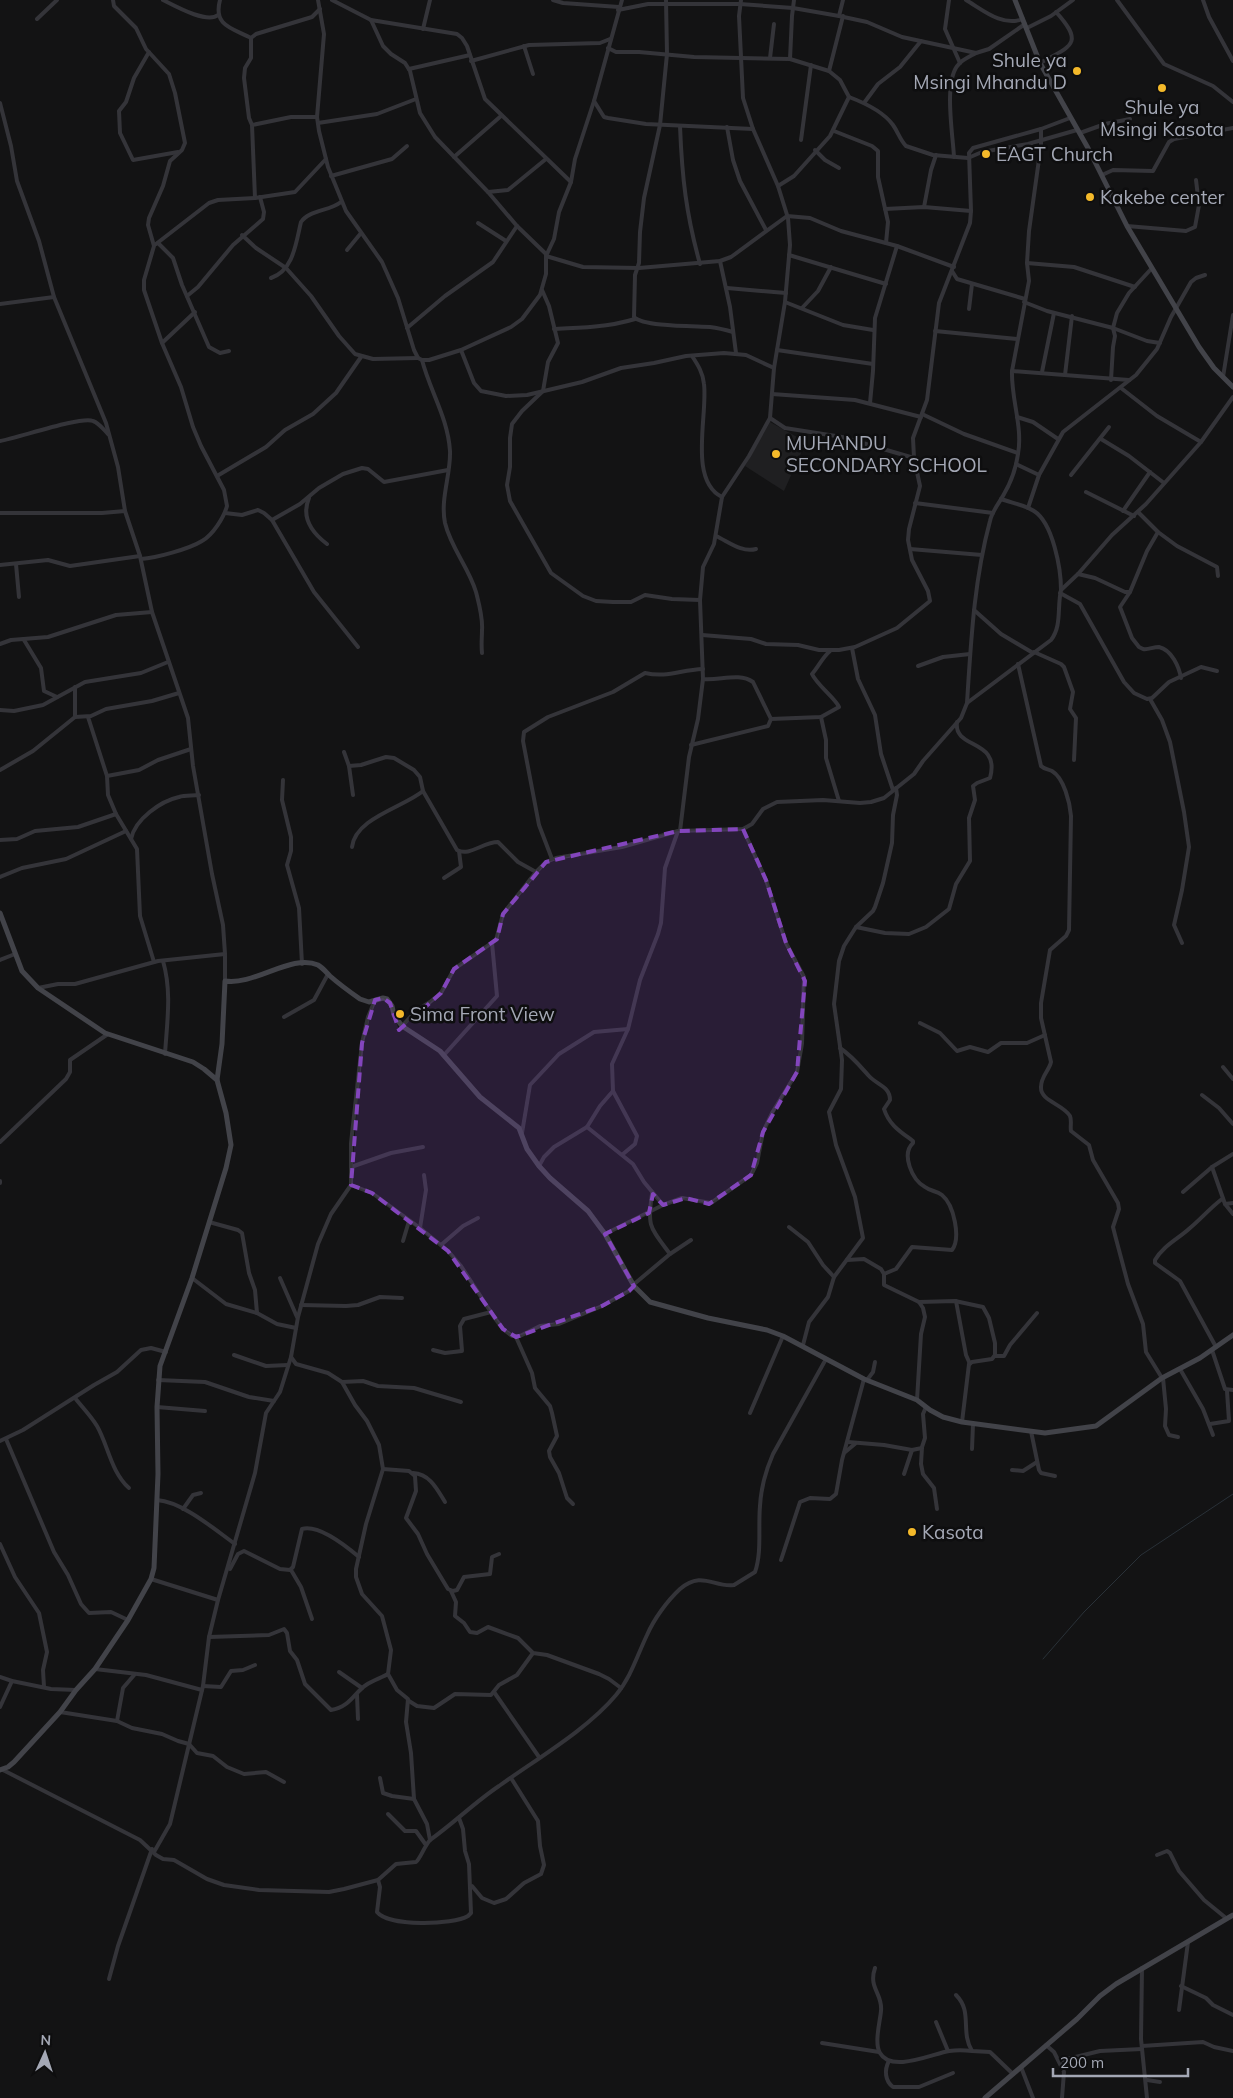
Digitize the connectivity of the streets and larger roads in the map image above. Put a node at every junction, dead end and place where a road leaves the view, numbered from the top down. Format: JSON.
{"nodes":[{"id":1,"x":57,"y":0,"type":"edge"},
{"id":2,"x":113,"y":0,"type":"edge"},
{"id":3,"x":163,"y":0,"type":"edge"},
{"id":4,"x":220,"y":0,"type":"edge"},
{"id":5,"x":318,"y":0,"type":"edge"},
{"id":6,"x":332,"y":0,"type":"edge"},
{"id":7,"x":430,"y":0,"type":"edge"},
{"id":8,"x":553,"y":0,"type":"edge"},
{"id":9,"x":622,"y":0,"type":"edge"},
{"id":10,"x":794,"y":0,"type":"edge"},
{"id":11,"x":842,"y":0,"type":"edge"},
{"id":12,"x":949,"y":0,"type":"edge"},
{"id":13,"x":966,"y":0,"type":"edge"},
{"id":14,"x":1016,"y":0,"type":"edge"},
{"id":15,"x":1073,"y":0,"type":"edge"},
{"id":16,"x":1117,"y":0,"type":"edge"},
{"id":17,"x":1203,"y":0,"type":"edge"},
{"id":18,"x":584,"y":2,"type":"edge"},
{"id":19,"x":697,"y":2,"type":"edge"},
{"id":20,"x":741,"y":2,"type":"edge"},
{"id":21,"x":665,"y":3,"type":"edge"},
{"id":22,"x":618,"y":8,"type":"junction"},
{"id":23,"x":793,"y":8,"type":"junction"},
{"id":24,"x":320,"y":9,"type":"junction"},
{"id":25,"x":1056,"y":12,"type":"junction"},
{"id":26,"x":218,"y":15,"type":"junction"},
{"id":27,"x":841,"y":16,"type":"junction"},
{"id":28,"x":37,"y":19,"type":"dead end"},
{"id":29,"x":371,"y":20,"type":"junction"},
{"id":30,"x":774,"y":24,"type":"dead end"},
{"id":31,"x":1025,"y":24,"type":"junction"},
{"id":32,"x":423,"y":29,"type":"junction"},
{"id":33,"x":251,"y":38,"type":"junction"},
{"id":34,"x":610,"y":39,"type":"junction"},
{"id":35,"x":920,"y":41,"type":"junction"},
{"id":36,"x":524,"y":46,"type":"junction"},
{"id":37,"x":608,"y":48,"type":"junction"},
{"id":38,"x":954,"y":48,"type":"junction"},
{"id":39,"x":149,"y":52,"type":"junction"},
{"id":40,"x":976,"y":53,"type":"junction"},
{"id":41,"x":667,"y":54,"type":"junction"},
{"id":42,"x":470,"y":55,"type":"junction"},
{"id":43,"x":741,"y":58,"type":"junction"},
{"id":44,"x":770,"y":58,"type":"junction"},
{"id":45,"x":790,"y":60,"type":"junction"},
{"id":46,"x":1233,"y":60,"type":"edge"},
{"id":47,"x":471,"y":61,"type":"junction"},
{"id":48,"x":960,"y":63,"type":"junction"},
{"id":49,"x":1040,"y":63,"type":"junction"},
{"id":50,"x":811,"y":65,"type":"junction"},
{"id":51,"x":409,"y":69,"type":"junction"},
{"id":52,"x":829,"y":70,"type":"junction"},
{"id":53,"x":533,"y":74,"type":"dead end"},
{"id":54,"x":848,"y":97,"type":"junction"},
{"id":55,"x":416,"y":99,"type":"junction"},
{"id":56,"x":594,"y":101,"type":"junction"},
{"id":57,"x":1233,"y":102,"type":"edge"},
{"id":58,"x":0,"y":103,"type":"edge"},
{"id":59,"x":864,"y":103,"type":"junction"},
{"id":60,"x":317,"y":116,"type":"junction"},
{"id":61,"x":502,"y":116,"type":"junction"},
{"id":62,"x":1070,"y":118,"type":"junction"},
{"id":63,"x":1130,"y":119,"type":"dead end"},
{"id":64,"x":318,"y":123,"type":"junction"},
{"id":65,"x":252,"y":125,"type":"junction"},
{"id":66,"x":660,"y":125,"type":"junction"},
{"id":67,"x":680,"y":126,"type":"junction"},
{"id":68,"x":728,"y":126,"type":"junction"},
{"id":69,"x":1233,"y":128,"type":"edge"},
{"id":70,"x":752,"y":129,"type":"junction"},
{"id":71,"x":1041,"y":129,"type":"junction"},
{"id":72,"x":834,"y":131,"type":"junction"},
{"id":73,"x":1078,"y":131,"type":"junction"},
{"id":74,"x":801,"y":140,"type":"dead end"},
{"id":75,"x":1041,"y":140,"type":"junction"},
{"id":76,"x":407,"y":146,"type":"dead end"},
{"id":77,"x":815,"y":150,"type":"junction"},
{"id":78,"x":179,"y":152,"type":"junction"},
{"id":79,"x":936,"y":155,"type":"junction"},
{"id":80,"x":454,"y":157,"type":"junction"},
{"id":81,"x":954,"y":157,"type":"junction"},
{"id":82,"x":968,"y":158,"type":"junction"},
{"id":83,"x":546,"y":159,"type":"junction"},
{"id":84,"x":326,"y":160,"type":"junction"},
{"id":85,"x":839,"y":168,"type":"dead end"},
{"id":86,"x":1102,"y":175,"type":"junction"},
{"id":87,"x":331,"y":176,"type":"junction"},
{"id":88,"x":1196,"y":180,"type":"dead end"},
{"id":89,"x":570,"y":182,"type":"junction"},
{"id":90,"x":778,"y":186,"type":"junction"},
{"id":91,"x":488,"y":192,"type":"junction"},
{"id":92,"x":260,"y":197,"type":"junction"},
{"id":93,"x":254,"y":198,"type":"junction"},
{"id":94,"x":341,"y":202,"type":"junction"},
{"id":95,"x":924,"y":207,"type":"junction"},
{"id":96,"x":885,"y":209,"type":"junction"},
{"id":97,"x":972,"y":211,"type":"junction"},
{"id":98,"x":787,"y":216,"type":"junction"},
{"id":99,"x":478,"y":223,"type":"dead end"},
{"id":100,"x":517,"y":226,"type":"junction"},
{"id":101,"x":1127,"y":226,"type":"junction"},
{"id":102,"x":766,"y":230,"type":"junction"},
{"id":103,"x":361,"y":233,"type":"junction"},
{"id":104,"x":242,"y":236,"type":"junction"},
{"id":105,"x":506,"y":241,"type":"junction"},
{"id":106,"x":886,"y":243,"type":"junction"},
{"id":107,"x":156,"y":245,"type":"junction"},
{"id":108,"x":897,"y":246,"type":"junction"},
{"id":109,"x":347,"y":250,"type":"dead end"},
{"id":110,"x":546,"y":255,"type":"junction"},
{"id":111,"x":789,"y":255,"type":"junction"},
{"id":112,"x":720,"y":261,"type":"junction"},
{"id":113,"x":700,"y":264,"type":"junction"},
{"id":114,"x":1028,"y":264,"type":"junction"},
{"id":115,"x":831,"y":266,"type":"junction"},
{"id":116,"x":286,"y":268,"type":"junction"},
{"id":117,"x":639,"y":268,"type":"junction"},
{"id":118,"x":1152,"y":268,"type":"junction"},
{"id":119,"x":953,"y":269,"type":"junction"},
{"id":120,"x":1205,"y":275,"type":"dead end"},
{"id":121,"x":271,"y":278,"type":"dead end"},
{"id":122,"x":886,"y":284,"type":"junction"},
{"id":123,"x":972,"y":284,"type":"junction"},
{"id":124,"x":1134,"y":287,"type":"junction"},
{"id":125,"x":726,"y":288,"type":"junction"},
{"id":126,"x":542,"y":290,"type":"junction"},
{"id":127,"x":786,"y":293,"type":"junction"},
{"id":128,"x":187,"y":296,"type":"junction"},
{"id":129,"x":54,"y":297,"type":"junction"},
{"id":130,"x":1024,"y":301,"type":"junction"},
{"id":131,"x":785,"y":302,"type":"junction"},
{"id":132,"x":0,"y":304,"type":"edge"},
{"id":133,"x":802,"y":308,"type":"junction"},
{"id":134,"x":1177,"y":308,"type":"junction"},
{"id":135,"x":969,"y":309,"type":"dead end"},
{"id":136,"x":195,"y":312,"type":"junction"},
{"id":137,"x":1054,"y":313,"type":"junction"},
{"id":138,"x":1233,"y":315,"type":"edge"},
{"id":139,"x":1072,"y":316,"type":"junction"},
{"id":140,"x":635,"y":319,"type":"junction"},
{"id":141,"x":407,"y":328,"type":"junction"},
{"id":142,"x":1113,"y":328,"type":"junction"},
{"id":143,"x":554,"y":329,"type":"junction"},
{"id":144,"x":874,"y":330,"type":"junction"},
{"id":145,"x":935,"y":331,"type":"junction"},
{"id":146,"x":733,"y":332,"type":"junction"},
{"id":147,"x":1017,"y":339,"type":"junction"},
{"id":148,"x":162,"y":343,"type":"junction"},
{"id":149,"x":1160,"y":343,"type":"junction"},
{"id":150,"x":461,"y":350,"type":"junction"},
{"id":151,"x":777,"y":350,"type":"junction"},
{"id":152,"x":229,"y":351,"type":"dead end"},
{"id":153,"x":736,"y":353,"type":"junction"},
{"id":154,"x":692,"y":356,"type":"junction"},
{"id":155,"x":361,"y":357,"type":"junction"},
{"id":156,"x":420,"y":359,"type":"junction"},
{"id":157,"x":873,"y":364,"type":"junction"},
{"id":158,"x":774,"y":368,"type":"junction"},
{"id":159,"x":1012,"y":371,"type":"junction"},
{"id":160,"x":1042,"y":372,"type":"junction"},
{"id":161,"x":1065,"y":375,"type":"junction"},
{"id":162,"x":1223,"y":378,"type":"junction"},
{"id":163,"x":1112,"y":380,"type":"junction"},
{"id":164,"x":1130,"y":380,"type":"junction"},
{"id":165,"x":1233,"y":387,"type":"edge"},
{"id":166,"x":1121,"y":388,"type":"junction"},
{"id":167,"x":543,"y":391,"type":"junction"},
{"id":168,"x":772,"y":394,"type":"junction"},
{"id":169,"x":1233,"y":397,"type":"edge"},
{"id":170,"x":870,"y":403,"type":"junction"},
{"id":171,"x":922,"y":416,"type":"junction"},
{"id":172,"x":1016,"y":416,"type":"junction"},
{"id":173,"x":770,"y":418,"type":"junction"},
{"id":174,"x":1109,"y":427,"type":"dead end"},
{"id":175,"x":108,"y":434,"type":"junction"},
{"id":176,"x":1058,"y":439,"type":"junction"},
{"id":177,"x":1101,"y":440,"type":"junction"},
{"id":178,"x":0,"y":441,"type":"edge"},
{"id":179,"x":1200,"y":442,"type":"junction"},
{"id":180,"x":1018,"y":453,"type":"junction"},
{"id":181,"x":914,"y":458,"type":"junction"},
{"id":182,"x":1016,"y":464,"type":"junction"},
{"id":183,"x":448,"y":470,"type":"junction"},
{"id":184,"x":1150,"y":472,"type":"junction"},
{"id":185,"x":1040,"y":475,"type":"junction"},
{"id":186,"x":1071,"y":475,"type":"dead end"},
{"id":187,"x":217,"y":476,"type":"junction"},
{"id":188,"x":1164,"y":483,"type":"junction"},
{"id":189,"x":1086,"y":492,"type":"dead end"},
{"id":190,"x":722,"y":497,"type":"junction"},
{"id":191,"x":309,"y":498,"type":"junction"},
{"id":192,"x":1001,"y":499,"type":"junction"},
{"id":193,"x":915,"y":503,"type":"junction"},
{"id":194,"x":1028,"y":508,"type":"junction"},
{"id":195,"x":125,"y":511,"type":"junction"},
{"id":196,"x":1124,"y":511,"type":"junction"},
{"id":197,"x":1138,"y":512,"type":"junction"},
{"id":198,"x":0,"y":513,"type":"edge"},
{"id":199,"x":225,"y":513,"type":"junction"},
{"id":200,"x":993,"y":513,"type":"junction"},
{"id":201,"x":1134,"y":516,"type":"junction"},
{"id":202,"x":272,"y":520,"type":"junction"},
{"id":203,"x":1158,"y":532,"type":"junction"},
{"id":204,"x":716,"y":536,"type":"junction"},
{"id":205,"x":327,"y":544,"type":"dead end"},
{"id":206,"x":756,"y":549,"type":"dead end"},
{"id":207,"x":910,"y":550,"type":"junction"},
{"id":208,"x":982,"y":555,"type":"junction"},
{"id":209,"x":140,"y":558,"type":"junction"},
{"id":210,"x":16,"y":564,"type":"junction"},
{"id":211,"x":0,"y":565,"type":"edge"},
{"id":212,"x":1078,"y":574,"type":"junction"},
{"id":213,"x":1218,"y":576,"type":"dead end"},
{"id":214,"x":1061,"y":592,"type":"junction"},
{"id":215,"x":1130,"y":592,"type":"junction"},
{"id":216,"x":19,"y":597,"type":"dead end"},
{"id":217,"x":700,"y":600,"type":"junction"},
{"id":218,"x":974,"y":610,"type":"junction"},
{"id":219,"x":152,"y":612,"type":"junction"},
{"id":220,"x":702,"y":635,"type":"junction"},
{"id":221,"x":24,"y":640,"type":"junction"},
{"id":222,"x":0,"y":644,"type":"edge"},
{"id":223,"x":358,"y":647,"type":"dead end"},
{"id":224,"x":852,"y":648,"type":"junction"},
{"id":225,"x":830,"y":651,"type":"junction"},
{"id":226,"x":1033,"y":652,"type":"junction"},
{"id":227,"x":482,"y":653,"type":"dead end"},
{"id":228,"x":970,"y":654,"type":"junction"},
{"id":229,"x":168,"y":662,"type":"junction"},
{"id":230,"x":1018,"y":664,"type":"junction"},
{"id":231,"x":918,"y":666,"type":"dead end"},
{"id":232,"x":703,"y":669,"type":"junction"},
{"id":233,"x":1217,"y":671,"type":"dead end"},
{"id":234,"x":1181,"y":678,"type":"junction"},
{"id":235,"x":702,"y":679,"type":"junction"},
{"id":236,"x":75,"y":686,"type":"junction"},
{"id":237,"x":179,"y":693,"type":"junction"},
{"id":238,"x":57,"y":697,"type":"junction"},
{"id":239,"x":1150,"y":699,"type":"junction"},
{"id":240,"x":967,"y":702,"type":"junction"},
{"id":241,"x":0,"y":710,"type":"edge"},
{"id":242,"x":74,"y":717,"type":"junction"},
{"id":243,"x":88,"y":717,"type":"junction"},
{"id":244,"x":821,"y":717,"type":"junction"},
{"id":245,"x":771,"y":719,"type":"junction"},
{"id":246,"x":957,"y":722,"type":"junction"},
{"id":247,"x":692,"y":745,"type":"junction"},
{"id":248,"x":191,"y":749,"type":"junction"},
{"id":249,"x":344,"y":752,"type":"dead end"},
{"id":250,"x":1074,"y":760,"type":"dead end"},
{"id":251,"x":349,"y":766,"type":"junction"},
{"id":252,"x":0,"y":770,"type":"edge"},
{"id":253,"x":106,"y":776,"type":"junction"},
{"id":254,"x":283,"y":780,"type":"dead end"},
{"id":255,"x":895,"y":789,"type":"junction"},
{"id":256,"x":423,"y":791,"type":"junction"},
{"id":257,"x":199,"y":795,"type":"junction"},
{"id":258,"x":352,"y":796,"type":"dead end"},
{"id":259,"x":839,"y":800,"type":"junction"},
{"id":260,"x":116,"y":814,"type":"junction"},
{"id":261,"x":743,"y":829,"type":"junction"},
{"id":262,"x":126,"y":831,"type":"junction"},
{"id":263,"x":679,"y":831,"type":"junction"},
{"id":264,"x":131,"y":839,"type":"junction"},
{"id":265,"x":0,"y":840,"type":"edge"},
{"id":266,"x":352,"y":847,"type":"dead end"},
{"id":267,"x":459,"y":851,"type":"junction"},
{"id":268,"x":552,"y":859,"type":"junction"},
{"id":269,"x":536,"y":872,"type":"junction"},
{"id":270,"x":0,"y":877,"type":"edge"},
{"id":271,"x":444,"y":878,"type":"dead end"},
{"id":272,"x":0,"y":913,"type":"edge"},
{"id":273,"x":856,"y":927,"type":"junction"},
{"id":274,"x":492,"y":943,"type":"junction"},
{"id":275,"x":1182,"y":943,"type":"dead end"},
{"id":276,"x":14,"y":954,"type":"junction"},
{"id":277,"x":226,"y":954,"type":"junction"},
{"id":278,"x":0,"y":960,"type":"edge"},
{"id":279,"x":164,"y":961,"type":"junction"},
{"id":280,"x":154,"y":962,"type":"junction"},
{"id":281,"x":302,"y":964,"type":"junction"},
{"id":282,"x":328,"y":974,"type":"junction"},
{"id":283,"x":225,"y":981,"type":"junction"},
{"id":284,"x":38,"y":988,"type":"junction"},
{"id":285,"x":375,"y":1000,"type":"junction"},
{"id":286,"x":284,"y":1017,"type":"dead end"},
{"id":287,"x":920,"y":1023,"type":"dead end"},
{"id":288,"x":402,"y":1026,"type":"junction"},
{"id":289,"x":628,"y":1029,"type":"junction"},
{"id":290,"x":108,"y":1034,"type":"junction"},
{"id":291,"x":1045,"y":1035,"type":"junction"},
{"id":292,"x":840,"y":1048,"type":"junction"},
{"id":293,"x":165,"y":1054,"type":"junction"},
{"id":294,"x":444,"y":1055,"type":"junction"},
{"id":295,"x":1223,"y":1067,"type":"dead end"},
{"id":296,"x":1233,"y":1079,"type":"edge"},
{"id":297,"x":217,"y":1080,"type":"junction"},
{"id":298,"x":613,"y":1091,"type":"junction"},
{"id":299,"x":1202,"y":1095,"type":"dead end"},
{"id":300,"x":1233,"y":1124,"type":"edge"},
{"id":301,"x":587,"y":1127,"type":"junction"},
{"id":302,"x":522,"y":1133,"type":"junction"},
{"id":303,"x":0,"y":1142,"type":"edge"},
{"id":304,"x":424,"y":1147,"type":"dead end"},
{"id":305,"x":623,"y":1154,"type":"junction"},
{"id":306,"x":1233,"y":1154,"type":"edge"},
{"id":307,"x":352,"y":1166,"type":"junction"},
{"id":308,"x":539,"y":1166,"type":"junction"},
{"id":309,"x":1212,"y":1167,"type":"junction"},
{"id":310,"x":424,"y":1175,"type":"dead end"},
{"id":311,"x":351,"y":1185,"type":"junction"},
{"id":312,"x":1183,"y":1192,"type":"dead end"},
{"id":313,"x":652,"y":1194,"type":"junction"},
{"id":314,"x":1222,"y":1199,"type":"junction"},
{"id":315,"x":1233,"y":1203,"type":"edge"},
{"id":316,"x":1225,"y":1204,"type":"junction"},
{"id":317,"x":663,"y":1205,"type":"junction"},
{"id":318,"x":649,"y":1214,"type":"junction"},
{"id":319,"x":1233,"y":1214,"type":"edge"},
{"id":320,"x":478,"y":1218,"type":"dead end"},
{"id":321,"x":409,"y":1220,"type":"junction"},
{"id":322,"x":209,"y":1222,"type":"junction"},
{"id":323,"x":420,"y":1228,"type":"junction"},
{"id":324,"x":789,"y":1228,"type":"dead end"},
{"id":325,"x":605,"y":1234,"type":"junction"},
{"id":326,"x":691,"y":1240,"type":"dead end"},
{"id":327,"x":403,"y":1241,"type":"dead end"},
{"id":328,"x":441,"y":1246,"type":"junction"},
{"id":329,"x":670,"y":1254,"type":"junction"},
{"id":330,"x":847,"y":1260,"type":"junction"},
{"id":331,"x":884,"y":1274,"type":"junction"},
{"id":332,"x":834,"y":1277,"type":"junction"},
{"id":333,"x":192,"y":1278,"type":"junction"},
{"id":334,"x":280,"y":1278,"type":"dead end"},
{"id":335,"x":634,"y":1285,"type":"junction"},
{"id":336,"x":402,"y":1298,"type":"dead end"},
{"id":337,"x":956,"y":1301,"type":"junction"},
{"id":338,"x":919,"y":1302,"type":"junction"},
{"id":339,"x":301,"y":1305,"type":"junction"},
{"id":340,"x":257,"y":1312,"type":"junction"},
{"id":341,"x":491,"y":1312,"type":"junction"},
{"id":342,"x":1037,"y":1313,"type":"dead end"},
{"id":343,"x":298,"y":1318,"type":"junction"},
{"id":344,"x":296,"y":1328,"type":"junction"},
{"id":345,"x":1233,"y":1335,"type":"edge"},
{"id":346,"x":784,"y":1336,"type":"junction"},
{"id":347,"x":516,"y":1337,"type":"junction"},
{"id":348,"x":803,"y":1345,"type":"junction"},
{"id":349,"x":1214,"y":1348,"type":"junction"},
{"id":350,"x":433,"y":1350,"type":"dead end"},
{"id":351,"x":166,"y":1352,"type":"junction"},
{"id":352,"x":234,"y":1355,"type":"dead end"},
{"id":353,"x":994,"y":1356,"type":"junction"},
{"id":354,"x":291,"y":1357,"type":"junction"},
{"id":355,"x":826,"y":1359,"type":"junction"},
{"id":356,"x":875,"y":1362,"type":"dead end"},
{"id":357,"x":970,"y":1364,"type":"junction"},
{"id":358,"x":288,"y":1365,"type":"junction"},
{"id":359,"x":1180,"y":1368,"type":"junction"},
{"id":360,"x":1162,"y":1378,"type":"junction"},
{"id":361,"x":866,"y":1379,"type":"junction"},
{"id":362,"x":158,"y":1380,"type":"junction"},
{"id":363,"x":342,"y":1382,"type":"junction"},
{"id":364,"x":1233,"y":1390,"type":"edge"},
{"id":365,"x":1228,"y":1391,"type":"junction"},
{"id":366,"x":75,"y":1398,"type":"junction"},
{"id":367,"x":917,"y":1400,"type":"junction"},
{"id":368,"x":274,"y":1401,"type":"junction"},
{"id":369,"x":460,"y":1402,"type":"dead end"},
{"id":370,"x":157,"y":1407,"type":"junction"},
{"id":371,"x":926,"y":1407,"type":"junction"},
{"id":372,"x":206,"y":1411,"type":"dead end"},
{"id":373,"x":750,"y":1413,"type":"dead end"},
{"id":374,"x":962,"y":1422,"type":"junction"},
{"id":375,"x":974,"y":1424,"type":"junction"},
{"id":376,"x":1210,"y":1424,"type":"junction"},
{"id":377,"x":1031,"y":1431,"type":"junction"},
{"id":378,"x":1213,"y":1435,"type":"dead end"},
{"id":379,"x":1178,"y":1437,"type":"dead end"},
{"id":380,"x":6,"y":1438,"type":"junction"},
{"id":381,"x":0,"y":1441,"type":"edge"},
{"id":382,"x":848,"y":1442,"type":"junction"},
{"id":383,"x":856,"y":1443,"type":"junction"},
{"id":384,"x":922,"y":1448,"type":"junction"},
{"id":385,"x":972,"y":1448,"type":"dead end"},
{"id":386,"x":912,"y":1450,"type":"junction"},
{"id":387,"x":844,"y":1453,"type":"junction"},
{"id":388,"x":1036,"y":1462,"type":"junction"},
{"id":389,"x":383,"y":1470,"type":"junction"},
{"id":390,"x":1012,"y":1470,"type":"dead end"},
{"id":391,"x":413,"y":1473,"type":"junction"},
{"id":392,"x":904,"y":1474,"type":"dead end"},
{"id":393,"x":1055,"y":1476,"type":"dead end"},
{"id":394,"x":129,"y":1488,"type":"dead end"},
{"id":395,"x":201,"y":1493,"type":"dead end"},
{"id":396,"x":158,"y":1500,"type":"junction"},
{"id":397,"x":445,"y":1502,"type":"dead end"},
{"id":398,"x":574,"y":1504,"type":"dead end"},
{"id":399,"x":183,"y":1509,"type":"junction"},
{"id":400,"x":938,"y":1509,"type":"dead end"},
{"id":401,"x":0,"y":1544,"type":"edge"},
{"id":402,"x":235,"y":1544,"type":"junction"},
{"id":403,"x":500,"y":1554,"type":"dead end"},
{"id":404,"x":359,"y":1557,"type":"junction"},
{"id":405,"x":781,"y":1560,"type":"dead end"},
{"id":406,"x":228,"y":1570,"type":"junction"},
{"id":407,"x":291,"y":1570,"type":"junction"},
{"id":408,"x":151,"y":1579,"type":"junction"},
{"id":409,"x":451,"y":1591,"type":"junction"},
{"id":410,"x":218,"y":1600,"type":"junction"},
{"id":411,"x":312,"y":1619,"type":"dead end"},
{"id":412,"x":128,"y":1620,"type":"junction"},
{"id":413,"x":209,"y":1637,"type":"junction"},
{"id":414,"x":533,"y":1653,"type":"junction"},
{"id":415,"x":255,"y":1666,"type":"dead end"},
{"id":416,"x":95,"y":1669,"type":"junction"},
{"id":417,"x":339,"y":1672,"type":"dead end"},
{"id":418,"x":135,"y":1674,"type":"junction"},
{"id":419,"x":388,"y":1674,"type":"junction"},
{"id":420,"x":0,"y":1677,"type":"edge"},
{"id":421,"x":12,"y":1681,"type":"junction"},
{"id":422,"x":44,"y":1687,"type":"junction"},
{"id":423,"x":203,"y":1688,"type":"junction"},
{"id":424,"x":362,"y":1688,"type":"junction"},
{"id":425,"x":622,"y":1688,"type":"junction"},
{"id":426,"x":76,"y":1690,"type":"junction"},
{"id":427,"x":494,"y":1692,"type":"junction"},
{"id":428,"x":357,"y":1695,"type":"junction"},
{"id":429,"x":409,"y":1701,"type":"junction"},
{"id":430,"x":0,"y":1707,"type":"edge"},
{"id":431,"x":60,"y":1712,"type":"junction"},
{"id":432,"x":358,"y":1719,"type":"dead end"},
{"id":433,"x":117,"y":1720,"type":"junction"},
{"id":434,"x":189,"y":1744,"type":"junction"},
{"id":435,"x":539,"y":1757,"type":"junction"},
{"id":436,"x":2,"y":1770,"type":"edge"},
{"id":437,"x":380,"y":1778,"type":"dead end"},
{"id":438,"x":511,"y":1778,"type":"junction"},
{"id":439,"x":284,"y":1782,"type":"dead end"},
{"id":440,"x":414,"y":1799,"type":"junction"},
{"id":441,"x":388,"y":1814,"type":"dead end"},
{"id":442,"x":459,"y":1818,"type":"junction"},
{"id":443,"x":430,"y":1840,"type":"junction"},
{"id":444,"x":426,"y":1845,"type":"junction"},
{"id":445,"x":153,"y":1851,"type":"junction"},
{"id":446,"x":1157,"y":1855,"type":"dead end"},
{"id":447,"x":378,"y":1880,"type":"junction"},
{"id":448,"x":471,"y":1885,"type":"junction"},
{"id":449,"x":1233,"y":1915,"type":"edge"},
{"id":450,"x":1226,"y":1918,"type":"junction"},
{"id":451,"x":1188,"y":1942,"type":"junction"},
{"id":452,"x":875,"y":1968,"type":"dead end"},
{"id":453,"x":1142,"y":1968,"type":"junction"},
{"id":454,"x":110,"y":1978,"type":"dead end"},
{"id":455,"x":1181,"y":1986,"type":"junction"},
{"id":456,"x":956,"y":1995,"type":"dead end"},
{"id":457,"x":1179,"y":2010,"type":"dead end"},
{"id":458,"x":1233,"y":2015,"type":"edge"},
{"id":459,"x":936,"y":2022,"type":"dead end"},
{"id":460,"x":822,"y":2043,"type":"dead end"},
{"id":461,"x":1046,"y":2045,"type":"junction"},
{"id":462,"x":1142,"y":2048,"type":"junction"},
{"id":463,"x":948,"y":2051,"type":"junction"},
{"id":464,"x":972,"y":2051,"type":"junction"},
{"id":465,"x":1233,"y":2051,"type":"edge"},
{"id":466,"x":879,"y":2052,"type":"junction"},
{"id":467,"x":890,"y":2061,"type":"junction"},
{"id":468,"x":1059,"y":2061,"type":"junction"},
{"id":469,"x":1021,"y":2067,"type":"junction"},
{"id":470,"x":953,"y":2073,"type":"dead end"},
{"id":471,"x":1013,"y":2074,"type":"junction"},
{"id":472,"x":1147,"y":2080,"type":"junction"},
{"id":473,"x":1160,"y":2082,"type":"dead end"},
{"id":474,"x":985,"y":2098,"type":"edge"},
{"id":475,"x":1033,"y":2098,"type":"edge"},
{"id":476,"x":1062,"y":2098,"type":"edge"},
{"id":477,"x":1147,"y":2098,"type":"edge"}],
"edges":[{"from":1,"to":28,"type":"street"},
{"from":2,"to":39,"type":"street"},
{"from":3,"to":26,"type":"street"},
{"from":4,"to":26,"type":"street"},
{"from":5,"to":24,"type":"street"},
{"from":6,"to":29,"type":"street"},
{"from":7,"to":32,"type":"street"},
{"from":8,"to":18,"type":"street"},
{"from":9,"to":22,"type":"street"},
{"from":10,"to":23,"type":"street"},
{"from":11,"to":27,"type":"street"},
{"from":12,"to":38,"type":"street"},
{"from":13,"to":31,"type":"street"},
{"from":14,"to":31,"type":"street"},
{"from":15,"to":25,"type":"street"},
{"from":16,"to":57,"type":"street"},
{"from":17,"to":46,"type":"street"},
{"from":18,"to":22,"type":"street"},
{"from":19,"to":20,"type":"street"},
{"from":19,"to":21,"type":"street"},
{"from":20,"to":23,"type":"street"},
{"from":20,"to":43,"type":"street"},
{"from":21,"to":22,"type":"street"},
{"from":21,"to":41,"type":"street"},
{"from":22,"to":34,"type":"street"},
{"from":23,"to":27,"type":"street"},
{"from":23,"to":45,"type":"street"},
{"from":24,"to":33,"type":"street"},
{"from":24,"to":60,"type":"street"},
{"from":25,"to":31,"type":"street"},
{"from":25,"to":49,"type":"street"},
{"from":26,"to":33,"type":"street"},
{"from":27,"to":35,"type":"street"},
{"from":27,"to":52,"type":"street"},
{"from":29,"to":32,"type":"street"},
{"from":29,"to":51,"type":"street"},
{"from":30,"to":44,"type":"street"},
{"from":31,"to":40,"type":"street"},
{"from":31,"to":49,"type":"street"},
{"from":32,"to":42,"type":"street"},
{"from":33,"to":65,"type":"street"},
{"from":34,"to":36,"type":"street"},
{"from":34,"to":37,"type":"street"},
{"from":35,"to":38,"type":"street"},
{"from":35,"to":59,"type":"street"},
{"from":36,"to":47,"type":"street"},
{"from":36,"to":53,"type":"street"},
{"from":37,"to":41,"type":"street"},
{"from":37,"to":56,"type":"street"},
{"from":38,"to":40,"type":"street"},
{"from":38,"to":48,"type":"street"},
{"from":39,"to":78,"type":"street"},
{"from":39,"to":78,"type":"street"},
{"from":40,"to":48,"type":"street"},
{"from":41,"to":43,"type":"street"},
{"from":41,"to":66,"type":"street"},
{"from":42,"to":47,"type":"street"},
{"from":42,"to":51,"type":"street"},
{"from":43,"to":44,"type":"street"},
{"from":43,"to":70,"type":"street"},
{"from":44,"to":45,"type":"street"},
{"from":45,"to":50,"type":"street"},
{"from":47,"to":61,"type":"street"},
{"from":48,"to":81,"type":"street"},
{"from":49,"to":62,"type":"street"},
{"from":50,"to":52,"type":"street"},
{"from":50,"to":74,"type":"street"},
{"from":51,"to":55,"type":"street"},
{"from":52,"to":54,"type":"street"},
{"from":54,"to":59,"type":"street"},
{"from":54,"to":72,"type":"street"},
{"from":55,"to":64,"type":"street"},
{"from":55,"to":80,"type":"street"},
{"from":56,"to":66,"type":"street"},
{"from":56,"to":89,"type":"street"},
{"from":58,"to":129,"type":"street"},
{"from":59,"to":79,"type":"street"},
{"from":60,"to":64,"type":"street"},
{"from":60,"to":65,"type":"street"},
{"from":61,"to":80,"type":"street"},
{"from":61,"to":83,"type":"street"},
{"from":62,"to":71,"type":"street"},
{"from":62,"to":73,"type":"street"},
{"from":63,"to":73,"type":"street"},
{"from":64,"to":84,"type":"street"},
{"from":65,"to":93,"type":"street"},
{"from":66,"to":67,"type":"street"},
{"from":66,"to":117,"type":"street"},
{"from":67,"to":68,"type":"street"},
{"from":67,"to":113,"type":"street"},
{"from":68,"to":70,"type":"street"},
{"from":68,"to":102,"type":"street"},
{"from":69,"to":86,"type":"street"},
{"from":70,"to":90,"type":"street"},
{"from":71,"to":75,"type":"street"},
{"from":71,"to":82,"type":"street"},
{"from":72,"to":77,"type":"street"},
{"from":72,"to":96,"type":"street"},
{"from":73,"to":75,"type":"street"},
{"from":73,"to":86,"type":"street"},
{"from":75,"to":82,"type":"street"},
{"from":75,"to":114,"type":"street"},
{"from":76,"to":87,"type":"street"},
{"from":77,"to":85,"type":"street"},
{"from":77,"to":90,"type":"street"},
{"from":78,"to":107,"type":"street"},
{"from":79,"to":81,"type":"street"},
{"from":79,"to":95,"type":"street"},
{"from":80,"to":91,"type":"street"},
{"from":81,"to":82,"type":"street"},
{"from":82,"to":97,"type":"street"},
{"from":83,"to":89,"type":"street"},
{"from":83,"to":91,"type":"street"},
{"from":84,"to":87,"type":"street"},
{"from":84,"to":92,"type":"street"},
{"from":86,"to":101,"type":"street"},
{"from":87,"to":94,"type":"street"},
{"from":88,"to":101,"type":"street"},
{"from":89,"to":110,"type":"street"},
{"from":90,"to":98,"type":"street"},
{"from":91,"to":100,"type":"street"},
{"from":92,"to":93,"type":"street"},
{"from":92,"to":104,"type":"street"},
{"from":93,"to":107,"type":"street"},
{"from":94,"to":103,"type":"street"},
{"from":94,"to":116,"type":"street"},
{"from":95,"to":96,"type":"street"},
{"from":95,"to":97,"type":"street"},
{"from":96,"to":106,"type":"street"},
{"from":97,"to":119,"type":"street"},
{"from":98,"to":102,"type":"street"},
{"from":98,"to":106,"type":"street"},
{"from":98,"to":111,"type":"street"},
{"from":99,"to":105,"type":"street"},
{"from":100,"to":105,"type":"street"},
{"from":100,"to":110,"type":"street"},
{"from":101,"to":118,"type":"street"},
{"from":102,"to":112,"type":"street"},
{"from":103,"to":109,"type":"street"},
{"from":103,"to":141,"type":"street"},
{"from":104,"to":116,"type":"street"},
{"from":104,"to":128,"type":"street"},
{"from":105,"to":141,"type":"street"},
{"from":106,"to":108,"type":"street"},
{"from":107,"to":128,"type":"street"},
{"from":107,"to":148,"type":"street"},
{"from":108,"to":119,"type":"street"},
{"from":108,"to":122,"type":"street"},
{"from":110,"to":117,"type":"street"},
{"from":110,"to":126,"type":"street"},
{"from":111,"to":115,"type":"street"},
{"from":111,"to":127,"type":"street"},
{"from":112,"to":113,"type":"street"},
{"from":112,"to":125,"type":"street"},
{"from":113,"to":117,"type":"street"},
{"from":114,"to":124,"type":"street"},
{"from":114,"to":130,"type":"street"},
{"from":115,"to":122,"type":"street"},
{"from":115,"to":133,"type":"street"},
{"from":116,"to":121,"type":"street"},
{"from":116,"to":155,"type":"street"},
{"from":117,"to":140,"type":"street"},
{"from":118,"to":124,"type":"street"},
{"from":118,"to":134,"type":"street"},
{"from":119,"to":123,"type":"street"},
{"from":119,"to":145,"type":"street"},
{"from":120,"to":134,"type":"street"},
{"from":122,"to":144,"type":"street"},
{"from":123,"to":130,"type":"street"},
{"from":123,"to":135,"type":"street"},
{"from":124,"to":142,"type":"street"},
{"from":125,"to":127,"type":"street"},
{"from":125,"to":146,"type":"street"},
{"from":126,"to":143,"type":"street"},
{"from":126,"to":150,"type":"street"},
{"from":127,"to":131,"type":"street"},
{"from":128,"to":136,"type":"street"},
{"from":129,"to":132,"type":"street"},
{"from":129,"to":175,"type":"street"},
{"from":130,"to":137,"type":"street"},
{"from":130,"to":147,"type":"street"},
{"from":131,"to":133,"type":"street"},
{"from":131,"to":151,"type":"street"},
{"from":133,"to":144,"type":"street"},
{"from":134,"to":149,"type":"street"},
{"from":134,"to":162,"type":"street"},
{"from":136,"to":148,"type":"street"},
{"from":136,"to":152,"type":"street"},
{"from":137,"to":139,"type":"street"},
{"from":137,"to":160,"type":"street"},
{"from":138,"to":162,"type":"street"},
{"from":139,"to":142,"type":"street"},
{"from":139,"to":161,"type":"street"},
{"from":140,"to":143,"type":"street"},
{"from":140,"to":146,"type":"street"},
{"from":141,"to":156,"type":"street"},
{"from":142,"to":149,"type":"street"},
{"from":142,"to":163,"type":"street"},
{"from":143,"to":167,"type":"street"},
{"from":144,"to":157,"type":"street"},
{"from":145,"to":147,"type":"street"},
{"from":145,"to":171,"type":"street"},
{"from":146,"to":153,"type":"street"},
{"from":147,"to":159,"type":"street"},
{"from":148,"to":187,"type":"street"},
{"from":149,"to":164,"type":"street"},
{"from":150,"to":156,"type":"street"},
{"from":150,"to":167,"type":"street"},
{"from":151,"to":157,"type":"street"},
{"from":151,"to":158,"type":"street"},
{"from":153,"to":154,"type":"street"},
{"from":153,"to":158,"type":"street"},
{"from":154,"to":167,"type":"street"},
{"from":154,"to":190,"type":"street"},
{"from":155,"to":156,"type":"street"},
{"from":155,"to":187,"type":"street"},
{"from":156,"to":183,"type":"street"},
{"from":157,"to":170,"type":"street"},
{"from":158,"to":168,"type":"street"},
{"from":159,"to":160,"type":"street"},
{"from":159,"to":172,"type":"street"},
{"from":160,"to":161,"type":"street"},
{"from":161,"to":163,"type":"street"},
{"from":162,"to":165,"type":"street"},
{"from":163,"to":164,"type":"street"},
{"from":164,"to":166,"type":"street"},
{"from":166,"to":176,"type":"street"},
{"from":166,"to":179,"type":"street"},
{"from":167,"to":217,"type":"street"},
{"from":168,"to":170,"type":"street"},
{"from":168,"to":173,"type":"street"},
{"from":169,"to":179,"type":"street"},
{"from":170,"to":171,"type":"street"},
{"from":171,"to":180,"type":"street"},
{"from":171,"to":181,"type":"street"},
{"from":172,"to":176,"type":"street"},
{"from":172,"to":180,"type":"street"},
{"from":173,"to":181,"type":"street"},
{"from":173,"to":190,"type":"street"},
{"from":174,"to":177,"type":"street"},
{"from":175,"to":178,"type":"street"},
{"from":175,"to":195,"type":"street"},
{"from":176,"to":185,"type":"street"},
{"from":177,"to":184,"type":"street"},
{"from":177,"to":186,"type":"street"},
{"from":179,"to":188,"type":"street"},
{"from":180,"to":182,"type":"street"},
{"from":181,"to":193,"type":"street"},
{"from":182,"to":185,"type":"street"},
{"from":182,"to":192,"type":"street"},
{"from":183,"to":191,"type":"street"},
{"from":183,"to":227,"type":"street"},
{"from":184,"to":188,"type":"street"},
{"from":184,"to":196,"type":"street"},
{"from":185,"to":194,"type":"street"},
{"from":187,"to":199,"type":"street"},
{"from":188,"to":197,"type":"street"},
{"from":189,"to":196,"type":"street"},
{"from":190,"to":204,"type":"street"},
{"from":191,"to":202,"type":"street"},
{"from":191,"to":205,"type":"street"},
{"from":192,"to":194,"type":"street"},
{"from":192,"to":200,"type":"street"},
{"from":193,"to":200,"type":"street"},
{"from":193,"to":207,"type":"street"},
{"from":194,"to":214,"type":"street"},
{"from":195,"to":198,"type":"street"},
{"from":195,"to":209,"type":"street"},
{"from":196,"to":201,"type":"street"},
{"from":197,"to":201,"type":"street"},
{"from":197,"to":203,"type":"street"},
{"from":199,"to":202,"type":"street"},
{"from":199,"to":209,"type":"street"},
{"from":200,"to":208,"type":"street"},
{"from":201,"to":212,"type":"street"},
{"from":202,"to":223,"type":"street"},
{"from":203,"to":213,"type":"street"},
{"from":203,"to":215,"type":"street"},
{"from":204,"to":206,"type":"street"},
{"from":204,"to":217,"type":"street"},
{"from":207,"to":208,"type":"street"},
{"from":207,"to":224,"type":"street"},
{"from":208,"to":218,"type":"street"},
{"from":209,"to":210,"type":"street"},
{"from":209,"to":219,"type":"street"},
{"from":210,"to":211,"type":"street"},
{"from":210,"to":216,"type":"street"},
{"from":212,"to":214,"type":"street"},
{"from":212,"to":215,"type":"street"},
{"from":214,"to":226,"type":"street"},
{"from":214,"to":239,"type":"street"},
{"from":215,"to":234,"type":"street"},
{"from":217,"to":220,"type":"street"},
{"from":218,"to":226,"type":"street"},
{"from":218,"to":228,"type":"street"},
{"from":219,"to":221,"type":"street"},
{"from":219,"to":229,"type":"street"},
{"from":220,"to":225,"type":"street"},
{"from":220,"to":232,"type":"street"},
{"from":221,"to":222,"type":"street"},
{"from":221,"to":238,"type":"street"},
{"from":224,"to":225,"type":"street"},
{"from":224,"to":255,"type":"street"},
{"from":225,"to":244,"type":"street"},
{"from":226,"to":230,"type":"street"},
{"from":226,"to":250,"type":"street"},
{"from":228,"to":231,"type":"street"},
{"from":228,"to":240,"type":"street"},
{"from":229,"to":236,"type":"street"},
{"from":229,"to":237,"type":"street"},
{"from":230,"to":240,"type":"street"},
{"from":230,"to":291,"type":"street"},
{"from":232,"to":235,"type":"street"},
{"from":232,"to":268,"type":"street"},
{"from":233,"to":234,"type":"street"},
{"from":234,"to":239,"type":"street"},
{"from":235,"to":245,"type":"street"},
{"from":235,"to":247,"type":"street"},
{"from":236,"to":238,"type":"street"},
{"from":236,"to":242,"type":"street"},
{"from":237,"to":243,"type":"street"},
{"from":237,"to":248,"type":"street"},
{"from":238,"to":241,"type":"street"},
{"from":239,"to":275,"type":"street"},
{"from":240,"to":246,"type":"street"},
{"from":242,"to":243,"type":"street"},
{"from":242,"to":252,"type":"street"},
{"from":243,"to":253,"type":"street"},
{"from":244,"to":245,"type":"street"},
{"from":244,"to":259,"type":"street"},
{"from":245,"to":247,"type":"street"},
{"from":246,"to":255,"type":"street"},
{"from":246,"to":273,"type":"street"},
{"from":247,"to":263,"type":"street"},
{"from":248,"to":253,"type":"street"},
{"from":248,"to":257,"type":"street"},
{"from":249,"to":251,"type":"street"},
{"from":251,"to":256,"type":"street"},
{"from":251,"to":258,"type":"street"},
{"from":253,"to":260,"type":"street"},
{"from":254,"to":281,"type":"street"},
{"from":255,"to":259,"type":"street"},
{"from":255,"to":273,"type":"street"},
{"from":256,"to":266,"type":"street"},
{"from":256,"to":267,"type":"street"},
{"from":257,"to":264,"type":"street"},
{"from":257,"to":277,"type":"street"},
{"from":259,"to":261,"type":"street"},
{"from":260,"to":262,"type":"street"},
{"from":260,"to":265,"type":"street"},
{"from":261,"to":263,"type":"street"},
{"from":261,"to":317,"type":"street"},
{"from":262,"to":264,"type":"street"},
{"from":262,"to":270,"type":"street"},
{"from":263,"to":268,"type":"street"},
{"from":263,"to":289,"type":"street"},
{"from":264,"to":280,"type":"street"},
{"from":267,"to":269,"type":"street"},
{"from":267,"to":271,"type":"street"},
{"from":268,"to":269,"type":"street"},
{"from":269,"to":274,"type":"street"},
{"from":272,"to":276,"type":"street"},
{"from":273,"to":292,"type":"street"},
{"from":274,"to":288,"type":"street"},
{"from":274,"to":294,"type":"street"},
{"from":276,"to":278,"type":"street"},
{"from":276,"to":284,"type":"street"},
{"from":277,"to":279,"type":"street"},
{"from":277,"to":283,"type":"street"},
{"from":279,"to":280,"type":"street"},
{"from":279,"to":293,"type":"street"},
{"from":280,"to":284,"type":"street"},
{"from":281,"to":282,"type":"street"},
{"from":281,"to":283,"type":"street"},
{"from":282,"to":285,"type":"street"},
{"from":282,"to":286,"type":"street"},
{"from":283,"to":297,"type":"street"},
{"from":284,"to":290,"type":"street"},
{"from":285,"to":288,"type":"street"},
{"from":285,"to":307,"type":"street"},
{"from":287,"to":291,"type":"street"},
{"from":288,"to":294,"type":"street"},
{"from":289,"to":298,"type":"street"},
{"from":289,"to":302,"type":"street"},
{"from":290,"to":293,"type":"street"},
{"from":290,"to":303,"type":"street"},
{"from":291,"to":360,"type":"street"},
{"from":292,"to":330,"type":"street"},
{"from":292,"to":331,"type":"street"},
{"from":293,"to":297,"type":"street"},
{"from":294,"to":302,"type":"street"},
{"from":295,"to":296,"type":"street"},
{"from":297,"to":322,"type":"street"},
{"from":298,"to":301,"type":"street"},
{"from":298,"to":305,"type":"street"},
{"from":299,"to":300,"type":"street"},
{"from":301,"to":305,"type":"street"},
{"from":301,"to":308,"type":"street"},
{"from":302,"to":308,"type":"street"},
{"from":304,"to":307,"type":"street"},
{"from":305,"to":313,"type":"street"},
{"from":306,"to":309,"type":"street"},
{"from":307,"to":311,"type":"street"},
{"from":308,"to":325,"type":"street"},
{"from":309,"to":312,"type":"street"},
{"from":309,"to":314,"type":"street"},
{"from":310,"to":323,"type":"street"},
{"from":311,"to":321,"type":"street"},
{"from":311,"to":339,"type":"street"},
{"from":313,"to":317,"type":"street"},
{"from":313,"to":318,"type":"street"},
{"from":314,"to":316,"type":"street"},
{"from":314,"to":349,"type":"street"},
{"from":315,"to":316,"type":"street"},
{"from":316,"to":319,"type":"street"},
{"from":317,"to":318,"type":"street"},
{"from":318,"to":325,"type":"street"},
{"from":318,"to":329,"type":"street"},
{"from":320,"to":328,"type":"street"},
{"from":321,"to":323,"type":"street"},
{"from":321,"to":327,"type":"street"},
{"from":322,"to":333,"type":"street"},
{"from":322,"to":340,"type":"street"},
{"from":323,"to":328,"type":"street"},
{"from":324,"to":332,"type":"street"},
{"from":325,"to":335,"type":"street"},
{"from":326,"to":329,"type":"street"},
{"from":328,"to":341,"type":"street"},
{"from":329,"to":335,"type":"street"},
{"from":330,"to":331,"type":"street"},
{"from":330,"to":332,"type":"street"},
{"from":331,"to":338,"type":"street"},
{"from":332,"to":348,"type":"street"},
{"from":333,"to":340,"type":"street"},
{"from":333,"to":351,"type":"street"},
{"from":334,"to":343,"type":"street"},
{"from":335,"to":346,"type":"street"},
{"from":335,"to":347,"type":"street"},
{"from":336,"to":339,"type":"street"},
{"from":337,"to":338,"type":"street"},
{"from":337,"to":353,"type":"street"},
{"from":337,"to":357,"type":"street"},
{"from":338,"to":367,"type":"street"},
{"from":339,"to":343,"type":"street"},
{"from":340,"to":344,"type":"street"},
{"from":341,"to":347,"type":"street"},
{"from":341,"to":350,"type":"street"},
{"from":342,"to":353,"type":"street"},
{"from":343,"to":344,"type":"street"},
{"from":344,"to":354,"type":"street"},
{"from":345,"to":349,"type":"street"},
{"from":346,"to":348,"type":"street"},
{"from":346,"to":373,"type":"street"},
{"from":347,"to":398,"type":"street"},
{"from":348,"to":355,"type":"street"},
{"from":349,"to":359,"type":"street"},
{"from":349,"to":365,"type":"street"},
{"from":351,"to":362,"type":"street"},
{"from":351,"to":366,"type":"street"},
{"from":352,"to":358,"type":"street"},
{"from":353,"to":357,"type":"street"},
{"from":354,"to":358,"type":"street"},
{"from":354,"to":363,"type":"street"},
{"from":355,"to":361,"type":"street"},
{"from":355,"to":425,"type":"street"},
{"from":356,"to":361,"type":"street"},
{"from":357,"to":374,"type":"street"},
{"from":358,"to":368,"type":"street"},
{"from":359,"to":360,"type":"street"},
{"from":359,"to":376,"type":"street"},
{"from":360,"to":377,"type":"street"},
{"from":360,"to":379,"type":"street"},
{"from":361,"to":367,"type":"street"},
{"from":361,"to":382,"type":"street"},
{"from":362,"to":368,"type":"street"},
{"from":362,"to":370,"type":"street"},
{"from":363,"to":369,"type":"street"},
{"from":363,"to":389,"type":"street"},
{"from":364,"to":365,"type":"street"},
{"from":365,"to":376,"type":"street"},
{"from":366,"to":380,"type":"street"},
{"from":366,"to":394,"type":"street"},
{"from":367,"to":371,"type":"street"},
{"from":368,"to":402,"type":"street"},
{"from":370,"to":372,"type":"street"},
{"from":370,"to":396,"type":"street"},
{"from":371,"to":374,"type":"street"},
{"from":371,"to":384,"type":"street"},
{"from":374,"to":375,"type":"street"},
{"from":375,"to":377,"type":"street"},
{"from":375,"to":385,"type":"street"},
{"from":376,"to":378,"type":"street"},
{"from":377,"to":388,"type":"street"},
{"from":380,"to":381,"type":"street"},
{"from":380,"to":412,"type":"street"},
{"from":382,"to":383,"type":"street"},
{"from":382,"to":387,"type":"street"},
{"from":383,"to":386,"type":"street"},
{"from":383,"to":387,"type":"street"},
{"from":384,"to":386,"type":"street"},
{"from":384,"to":400,"type":"street"},
{"from":386,"to":392,"type":"street"},
{"from":387,"to":405,"type":"street"},
{"from":388,"to":390,"type":"street"},
{"from":388,"to":393,"type":"street"},
{"from":389,"to":391,"type":"street"},
{"from":389,"to":404,"type":"street"},
{"from":391,"to":397,"type":"street"},
{"from":391,"to":409,"type":"street"},
{"from":395,"to":399,"type":"street"},
{"from":396,"to":399,"type":"street"},
{"from":396,"to":408,"type":"street"},
{"from":399,"to":402,"type":"street"},
{"from":401,"to":422,"type":"street"},
{"from":402,"to":406,"type":"street"},
{"from":403,"to":409,"type":"street"},
{"from":404,"to":407,"type":"street"},
{"from":404,"to":419,"type":"street"},
{"from":406,"to":407,"type":"street"},
{"from":406,"to":410,"type":"street"},
{"from":407,"to":411,"type":"street"},
{"from":408,"to":410,"type":"street"},
{"from":408,"to":412,"type":"street"},
{"from":409,"to":414,"type":"street"},
{"from":410,"to":413,"type":"street"},
{"from":412,"to":416,"type":"street"},
{"from":413,"to":423,"type":"street"},
{"from":413,"to":428,"type":"street"},
{"from":414,"to":425,"type":"street"},
{"from":414,"to":427,"type":"street"},
{"from":415,"to":423,"type":"street"},
{"from":416,"to":418,"type":"street"},
{"from":416,"to":426,"type":"street"},
{"from":417,"to":424,"type":"street"},
{"from":418,"to":423,"type":"street"},
{"from":418,"to":433,"type":"street"},
{"from":419,"to":424,"type":"street"},
{"from":419,"to":429,"type":"street"},
{"from":420,"to":421,"type":"street"},
{"from":421,"to":422,"type":"street"},
{"from":421,"to":430,"type":"street"},
{"from":422,"to":426,"type":"street"},
{"from":423,"to":434,"type":"street"},
{"from":424,"to":428,"type":"street"},
{"from":425,"to":435,"type":"street"},
{"from":426,"to":431,"type":"street"},
{"from":427,"to":429,"type":"street"},
{"from":427,"to":435,"type":"street"},
{"from":428,"to":432,"type":"street"},
{"from":429,"to":440,"type":"street"},
{"from":431,"to":433,"type":"street"},
{"from":431,"to":436,"type":"street"},
{"from":433,"to":434,"type":"street"},
{"from":434,"to":439,"type":"street"},
{"from":434,"to":445,"type":"street"},
{"from":435,"to":438,"type":"street"},
{"from":436,"to":445,"type":"street"},
{"from":437,"to":440,"type":"street"},
{"from":438,"to":442,"type":"street"},
{"from":438,"to":448,"type":"street"},
{"from":440,"to":443,"type":"street"},
{"from":441,"to":444,"type":"street"},
{"from":442,"to":443,"type":"street"},
{"from":442,"to":448,"type":"street"},
{"from":443,"to":444,"type":"street"},
{"from":444,"to":447,"type":"street"},
{"from":445,"to":447,"type":"street"},
{"from":445,"to":454,"type":"street"},
{"from":446,"to":450,"type":"street"},
{"from":447,"to":448,"type":"street"},
{"from":449,"to":450,"type":"street"},
{"from":450,"to":451,"type":"street"},
{"from":451,"to":453,"type":"street"},
{"from":451,"to":455,"type":"street"},
{"from":452,"to":466,"type":"street"},
{"from":453,"to":461,"type":"street"},
{"from":453,"to":462,"type":"street"},
{"from":455,"to":457,"type":"street"},
{"from":455,"to":458,"type":"street"},
{"from":456,"to":464,"type":"street"},
{"from":459,"to":463,"type":"street"},
{"from":460,"to":466,"type":"street"},
{"from":461,"to":468,"type":"street"},
{"from":461,"to":469,"type":"street"},
{"from":462,"to":465,"type":"street"},
{"from":462,"to":468,"type":"street"},
{"from":462,"to":472,"type":"street"},
{"from":463,"to":464,"type":"street"},
{"from":463,"to":467,"type":"street"},
{"from":464,"to":471,"type":"street"},
{"from":466,"to":467,"type":"street"},
{"from":467,"to":470,"type":"street"},
{"from":468,"to":476,"type":"street"},
{"from":469,"to":471,"type":"street"},
{"from":469,"to":475,"type":"street"},
{"from":471,"to":474,"type":"street"},
{"from":472,"to":473,"type":"street"},
{"from":472,"to":477,"type":"street"}]}
